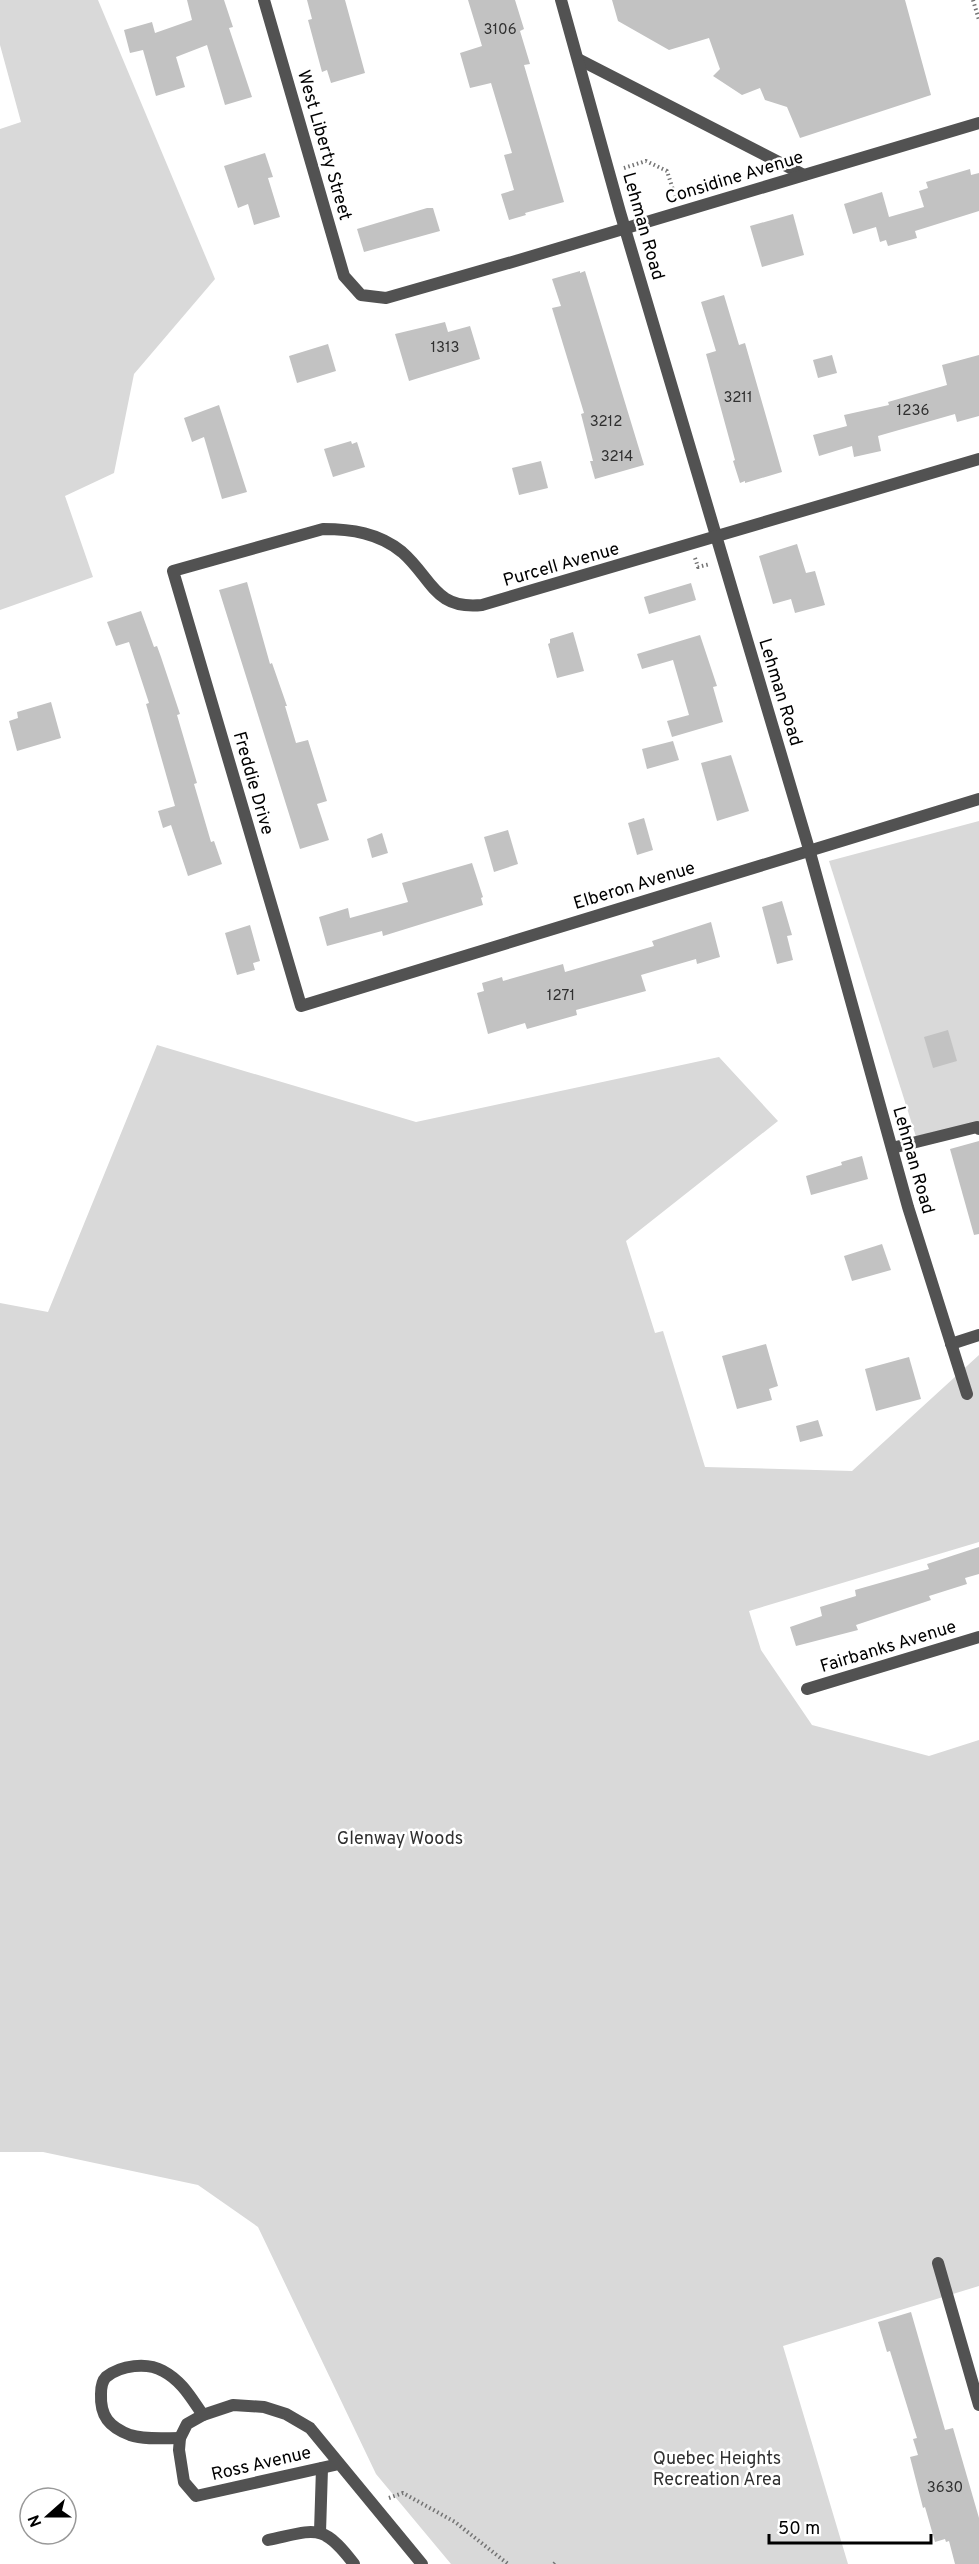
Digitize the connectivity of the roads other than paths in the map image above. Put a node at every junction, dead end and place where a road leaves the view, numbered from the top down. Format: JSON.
{"nodes":[{"id":1,"x":264,"y":0,"type":"edge"},
{"id":2,"x":561,"y":0,"type":"edge"},
{"id":3,"x":578,"y":59,"type":"junction"},
{"id":4,"x":979,"y":123,"type":"edge"},
{"id":5,"x":804,"y":175,"type":"junction"},
{"id":6,"x":625,"y":228,"type":"junction"},
{"id":7,"x":361,"y":295,"type":"joint"},
{"id":8,"x":979,"y":459,"type":"edge"},
{"id":9,"x":716,"y":538,"type":"junction"},
{"id":10,"x":173,"y":571,"type":"joint"},
{"id":11,"x":979,"y":799,"type":"edge"},
{"id":12,"x":809,"y":849,"type":"junction"},
{"id":13,"x":300,"y":1006,"type":"joint"},
{"id":14,"x":979,"y":1129,"type":"edge"},
{"id":15,"x":892,"y":1148,"type":"junction"},
{"id":16,"x":979,"y":1335,"type":"edge"},
{"id":17,"x":951,"y":1344,"type":"junction"},
{"id":18,"x":967,"y":1394,"type":"dead end"},
{"id":19,"x":979,"y":1637,"type":"edge"},
{"id":20,"x":807,"y":1689,"type":"dead end"},
{"id":21,"x":938,"y":2263,"type":"dead end"},
{"id":22,"x":979,"y":2405,"type":"edge"},
{"id":23,"x":203,"y":2415,"type":"junction"},
{"id":24,"x":180,"y":2438,"type":"junction"},
{"id":25,"x":339,"y":2464,"type":"junction"},
{"id":26,"x":322,"y":2468,"type":"junction"},
{"id":27,"x":320,"y":2532,"type":"junction"},
{"id":28,"x":268,"y":2540,"type":"dead end"},
{"id":29,"x":354,"y":2564,"type":"edge"},
{"id":30,"x":422,"y":2564,"type":"edge"}],
"edges":[{"from":1,"to":7,"type":"street","name":"West Liberty Street"},
{"from":2,"to":3,"type":"street","name":"Lehman Road"},
{"from":3,"to":5,"type":"street"},
{"from":3,"to":6,"type":"street","name":"Lehman Road"},
{"from":4,"to":5,"type":"street","name":"Considine Avenue"},
{"from":5,"to":6,"type":"street","name":"Considine Avenue"},
{"from":6,"to":7,"type":"street","name":"Considine Avenue"},
{"from":6,"to":9,"type":"street","name":"Lehman Road"},
{"from":8,"to":9,"type":"street","name":"Purcell Avenue"},
{"from":9,"to":10,"type":"street","name":"Purcell Avenue"},
{"from":9,"to":12,"type":"street","name":"Lehman Road"},
{"from":10,"to":13,"type":"street","name":"Freddie Drive"},
{"from":11,"to":12,"type":"street","name":"Elberon Avenue"},
{"from":12,"to":13,"type":"street","name":"Elberon Avenue"},
{"from":12,"to":15,"type":"street","name":"Lehman Road"},
{"from":14,"to":15,"type":"street"},
{"from":15,"to":17,"type":"street","name":"Lehman Road"},
{"from":16,"to":17,"type":"street"},
{"from":17,"to":18,"type":"street","name":"Lehman Road"},
{"from":19,"to":20,"type":"street","name":"Fairbanks Avenue"},
{"from":21,"to":22,"type":"street"},
{"from":23,"to":24,"type":"street","name":"Ross Avenue"},
{"from":23,"to":24,"type":"street"},
{"from":23,"to":25,"type":"street","name":"Ross Avenue"},
{"from":24,"to":26,"type":"street","name":"Ross Avenue"},
{"from":25,"to":26,"type":"street","name":"Ross Avenue"},
{"from":25,"to":30,"type":"street","name":"Ross Avenue"},
{"from":26,"to":27,"type":"street"},
{"from":27,"to":28,"type":"street"},
{"from":27,"to":29,"type":"street"}]}
